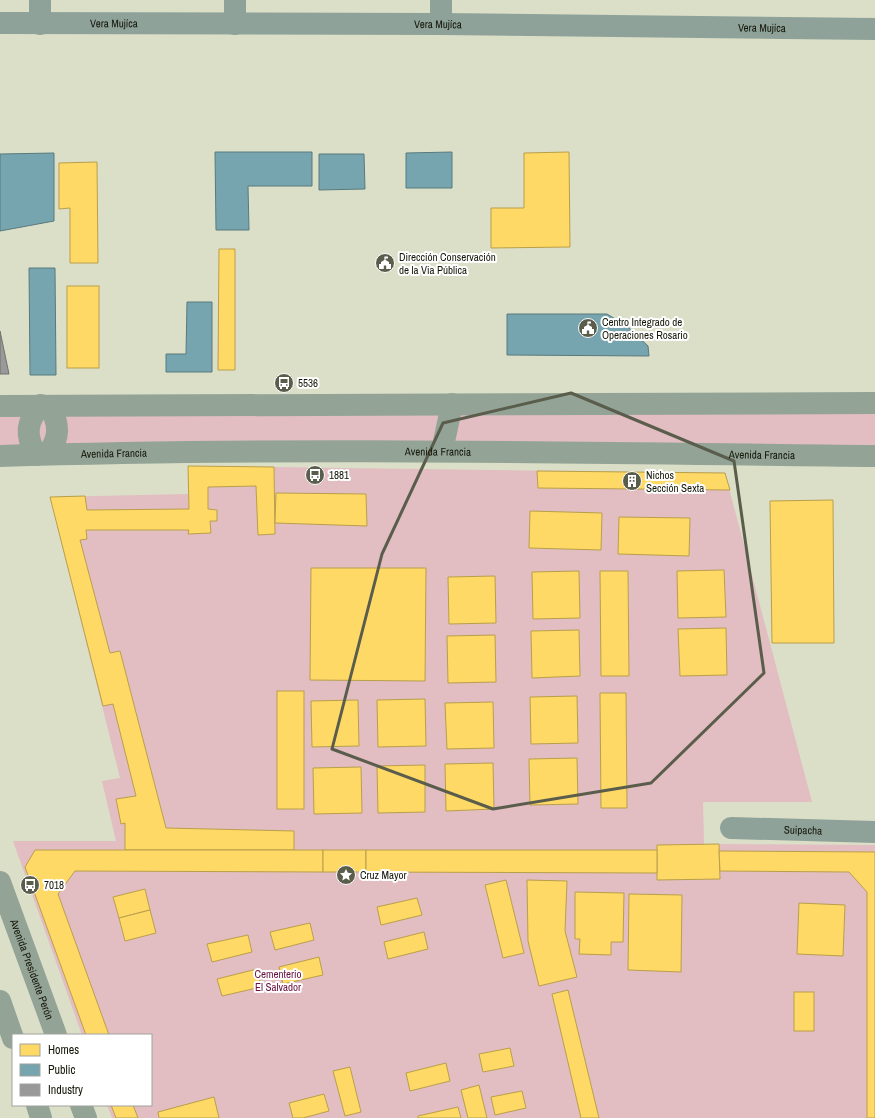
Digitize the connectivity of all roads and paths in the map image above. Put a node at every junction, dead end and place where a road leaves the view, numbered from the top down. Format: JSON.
{"nodes":[{"id":1,"x":40,"y":0,"type":"edge"},
{"id":2,"x":236,"y":0,"type":"edge"},
{"id":3,"x":441,"y":0,"type":"edge"},
{"id":4,"x":0,"y":23,"type":"edge"},
{"id":5,"x":40,"y":24,"type":"junction"},
{"id":6,"x":236,"y":24,"type":"junction"},
{"id":7,"x":441,"y":24,"type":"junction"},
{"id":8,"x":875,"y":29,"type":"edge"},
{"id":9,"x":875,"y":403,"type":"edge"},
{"id":10,"x":452,"y":404,"type":"junction"},
{"id":11,"x":0,"y":406,"type":"edge"},
{"id":12,"x":45,"y":406,"type":"junction"},
{"id":13,"x":442,"y":451,"type":"junction"},
{"id":14,"x":42,"y":454,"type":"junction"},
{"id":15,"x":0,"y":456,"type":"edge"},
{"id":16,"x":875,"y":456,"type":"edge"},
{"id":17,"x":731,"y":828,"type":"dead end"},
{"id":18,"x":875,"y":832,"type":"edge"},
{"id":19,"x":0,"y":882,"type":"edge"},
{"id":20,"x":0,"y":1001,"type":"edge"},
{"id":21,"x":56,"y":1034,"type":"edge"},
{"id":22,"x":12,"y":1035,"type":"edge"},
{"id":23,"x":37,"y":1106,"type":"edge"},
{"id":24,"x":81,"y":1106,"type":"edge"},
{"id":25,"x":41,"y":1118,"type":"edge"},
{"id":26,"x":86,"y":1118,"type":"edge"}],
"edges":[{"from":1,"to":5,"type":"street"},
{"from":2,"to":6,"type":"street"},
{"from":3,"to":7,"type":"street"},
{"from":4,"to":5,"type":"street","name":"Vera Mujíca"},
{"from":5,"to":6,"type":"street","name":"Vera Mujíca"},
{"from":6,"to":7,"type":"street","name":"Vera Mujíca"},
{"from":7,"to":8,"type":"street","name":"Vera Mujíca"},
{"from":9,"to":10,"type":"main road"},
{"from":10,"to":12,"type":"main road"},
{"from":10,"to":13,"type":"main road"},
{"from":11,"to":12,"type":"main road"},
{"from":12,"to":14,"type":"main road"},
{"from":13,"to":14,"type":"main road","name":"Avenida Francia"},
{"from":13,"to":16,"type":"main road","name":"Avenida Francia"},
{"from":14,"to":15,"type":"main road","name":"Avenida Francia"},
{"from":17,"to":18,"type":"street","name":"Suipacha"},
{"from":19,"to":21,"type":"main road","name":"Avenida Presidente Perón"},
{"from":20,"to":22,"type":"main road"},
{"from":23,"to":25,"type":"main road"},
{"from":24,"to":26,"type":"main road"}]}
